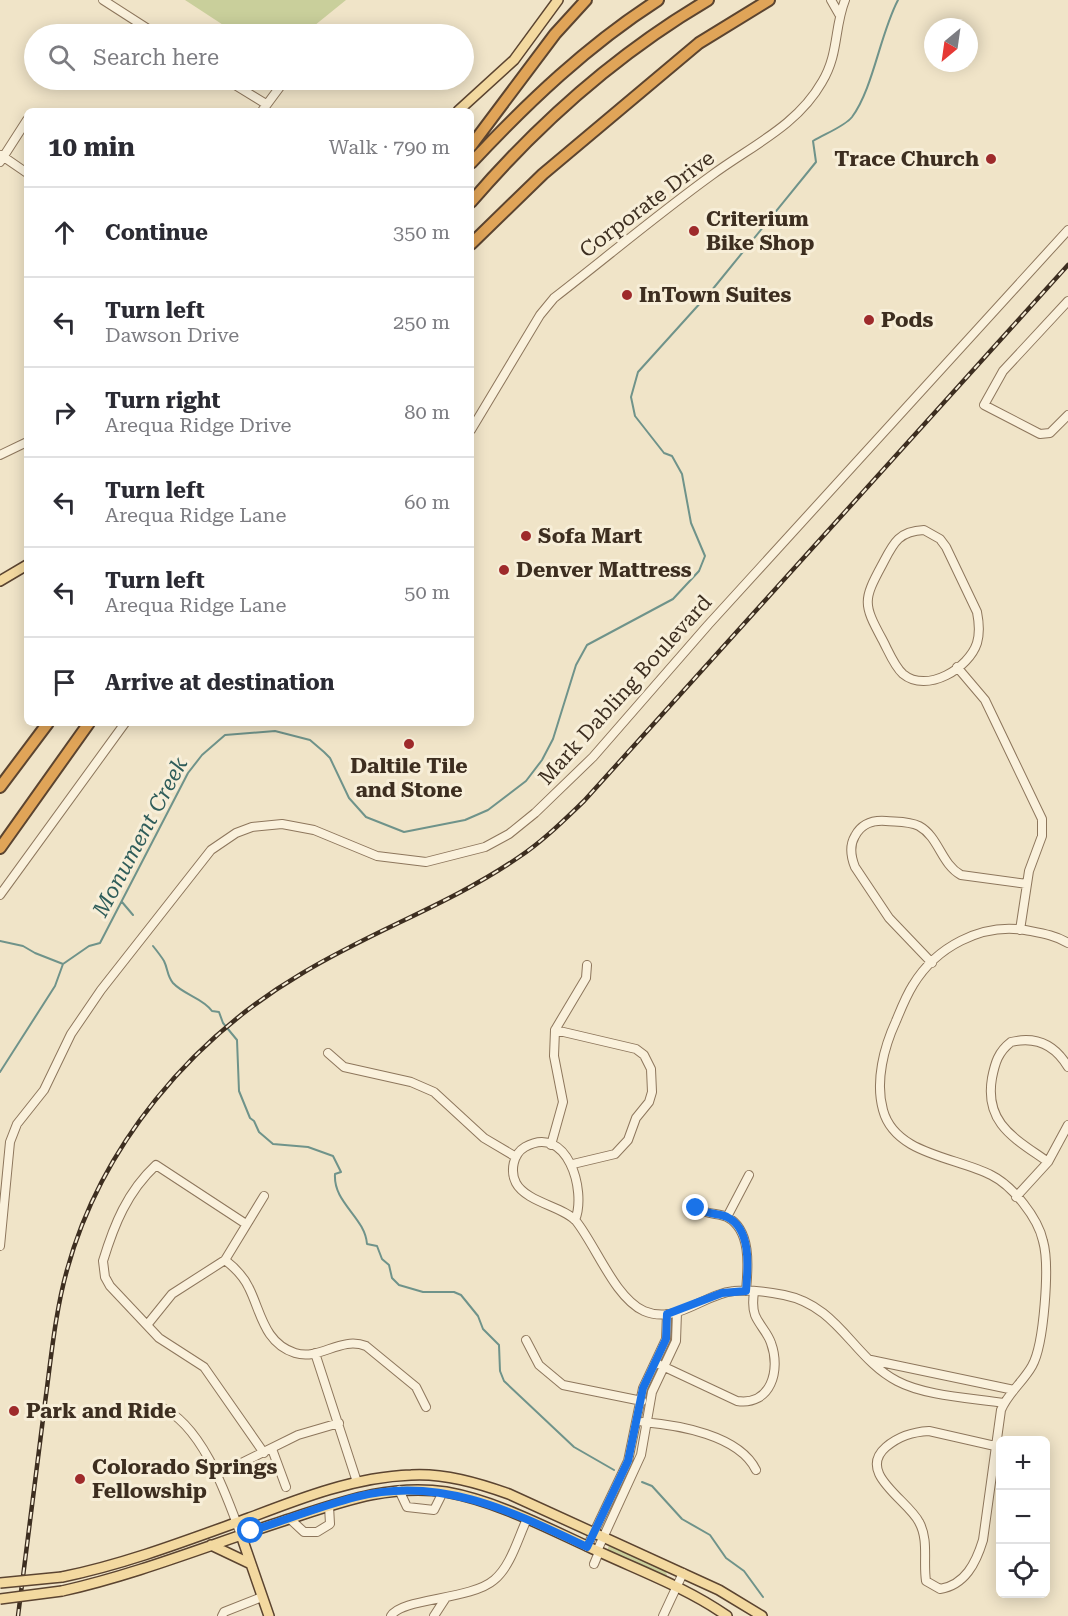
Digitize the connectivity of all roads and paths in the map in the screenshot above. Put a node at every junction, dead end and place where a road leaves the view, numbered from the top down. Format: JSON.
{"nodes":[{"id":1,"x":102,"y":0,"type":"edge"},
{"id":2,"x":558,"y":0,"type":"edge"},
{"id":3,"x":586,"y":0,"type":"edge"},
{"id":4,"x":658,"y":0,"type":"edge"},
{"id":5,"x":708,"y":0,"type":"edge"},
{"id":6,"x":769,"y":0,"type":"edge"},
{"id":7,"x":831,"y":0,"type":"edge"},
{"id":8,"x":845,"y":0,"type":"edge"},
{"id":9,"x":839,"y":14,"type":"junction"},
{"id":10,"x":140,"y":24,"type":"edge"},
{"id":11,"x":240,"y":90,"type":"edge"},
{"id":12,"x":278,"y":90,"type":"edge"},
{"id":13,"x":264,"y":108,"type":"edge"},
{"id":14,"x":461,"y":108,"type":"edge"},
{"id":15,"x":24,"y":124,"type":"edge"},
{"id":16,"x":474,"y":142,"type":"edge"},
{"id":17,"x":1,"y":158,"type":"edge"},
{"id":18,"x":474,"y":160,"type":"edge"},
{"id":19,"x":24,"y":171,"type":"edge"},
{"id":20,"x":474,"y":199,"type":"edge"},
{"id":21,"x":1068,"y":230,"type":"edge"},
{"id":22,"x":474,"y":241,"type":"edge"},
{"id":23,"x":1068,"y":301,"type":"edge"},
{"id":24,"x":1068,"y":415,"type":"edge"},
{"id":25,"x":474,"y":425,"type":"edge"},
{"id":26,"x":24,"y":443,"type":"edge"},
{"id":27,"x":0,"y":455,"type":"edge"},
{"id":28,"x":24,"y":566,"type":"edge"},
{"id":29,"x":0,"y":581,"type":"edge"},
{"id":30,"x":957,"y":667,"type":"junction"},
{"id":31,"x":46,"y":726,"type":"edge"},
{"id":32,"x":87,"y":726,"type":"edge"},
{"id":33,"x":123,"y":726,"type":"edge"},
{"id":34,"x":0,"y":787,"type":"edge"},
{"id":35,"x":0,"y":848,"type":"edge"},
{"id":36,"x":1027,"y":884,"type":"junction"},
{"id":37,"x":0,"y":895,"type":"edge"},
{"id":38,"x":1020,"y":930,"type":"junction"},
{"id":39,"x":1068,"y":943,"type":"edge"},
{"id":40,"x":932,"y":963,"type":"junction"},
{"id":41,"x":587,"y":965,"type":"dead end"},
{"id":42,"x":555,"y":1030,"type":"junction"},
{"id":43,"x":328,"y":1053,"type":"dead end"},
{"id":44,"x":1068,"y":1067,"type":"edge"},
{"id":45,"x":1068,"y":1125,"type":"edge"},
{"id":46,"x":551,"y":1145,"type":"junction"},
{"id":47,"x":516,"y":1157,"type":"junction"},
{"id":48,"x":1048,"y":1162,"type":"junction"},
{"id":49,"x":573,"y":1164,"type":"junction"},
{"id":50,"x":749,"y":1175,"type":"dead end"},
{"id":51,"x":264,"y":1196,"type":"dead end"},
{"id":52,"x":1016,"y":1197,"type":"junction"},
{"id":53,"x":696,"y":1208,"type":"dead end"},
{"id":54,"x":727,"y":1217,"type":"junction"},
{"id":55,"x":575,"y":1220,"type":"junction"},
{"id":56,"x":246,"y":1224,"type":"junction"},
{"id":57,"x":0,"y":1246,"type":"edge"},
{"id":58,"x":225,"y":1260,"type":"junction"},
{"id":59,"x":750,"y":1291,"type":"junction"},
{"id":60,"x":677,"y":1312,"type":"junction"},
{"id":61,"x":667,"y":1314,"type":"junction"},
{"id":62,"x":147,"y":1325,"type":"junction"},
{"id":63,"x":526,"y":1341,"type":"dead end"},
{"id":64,"x":315,"y":1353,"type":"junction"},
{"id":65,"x":871,"y":1360,"type":"junction"},
{"id":66,"x":656,"y":1363,"type":"junction"},
{"id":67,"x":665,"y":1368,"type":"junction"},
{"id":68,"x":1014,"y":1390,"type":"junction"},
{"id":69,"x":639,"y":1401,"type":"junction"},
{"id":70,"x":650,"y":1403,"type":"junction"},
{"id":71,"x":1004,"y":1403,"type":"junction"},
{"id":72,"x":159,"y":1406,"type":"dead end"},
{"id":73,"x":426,"y":1407,"type":"dead end"},
{"id":74,"x":636,"y":1421,"type":"junction"},
{"id":75,"x":647,"y":1422,"type":"junction"},
{"id":76,"x":339,"y":1423,"type":"junction"},
{"id":77,"x":995,"y":1446,"type":"junction"},
{"id":78,"x":268,"y":1451,"type":"junction"},
{"id":79,"x":756,"y":1470,"type":"dead end"},
{"id":80,"x":217,"y":1475,"type":"junction"},
{"id":81,"x":357,"y":1482,"type":"junction"},
{"id":82,"x":286,"y":1487,"type":"dead end"},
{"id":83,"x":399,"y":1490,"type":"junction"},
{"id":84,"x":442,"y":1492,"type":"junction"},
{"id":85,"x":329,"y":1506,"type":"junction"},
{"id":86,"x":290,"y":1519,"type":"junction"},
{"id":87,"x":527,"y":1519,"type":"junction"},
{"id":88,"x":236,"y":1522,"type":"junction"},
{"id":89,"x":594,"y":1532,"type":"junction"},
{"id":90,"x":241,"y":1535,"type":"junction"},
{"id":91,"x":603,"y":1537,"type":"junction"},
{"id":92,"x":211,"y":1545,"type":"junction"},
{"id":93,"x":587,"y":1547,"type":"junction"},
{"id":94,"x":598,"y":1552,"type":"junction"},
{"id":95,"x":250,"y":1564,"type":"junction"},
{"id":96,"x":594,"y":1564,"type":"dead end"},
{"id":97,"x":683,"y":1573,"type":"junction"},
{"id":98,"x":0,"y":1583,"type":"edge"},
{"id":99,"x":676,"y":1588,"type":"junction"},
{"id":100,"x":262,"y":1597,"type":"junction"},
{"id":101,"x":0,"y":1599,"type":"edge"},
{"id":102,"x":445,"y":1599,"type":"junction"},
{"id":103,"x":224,"y":1614,"type":"edge"},
{"id":104,"x":269,"y":1616,"type":"edge"},
{"id":105,"x":391,"y":1616,"type":"edge"},
{"id":106,"x":434,"y":1616,"type":"edge"},
{"id":107,"x":663,"y":1616,"type":"edge"},
{"id":108,"x":727,"y":1616,"type":"edge"},
{"id":109,"x":762,"y":1616,"type":"edge"}],
"edges":[{"from":1,"to":10,"type":"street"},
{"from":2,"to":14,"type":"main road"},
{"from":3,"to":16,"type":"highway"},
{"from":4,"to":18,"type":"highway"},
{"from":5,"to":20,"type":"highway"},
{"from":6,"to":22,"type":"highway"},
{"from":7,"to":9,"type":"street"},
{"from":8,"to":9,"type":"street","name":"Corporate Drive"},
{"from":9,"to":25,"type":"street","name":"Corporate Drive"},
{"from":11,"to":13,"type":"street"},
{"from":12,"to":13,"type":"street"},
{"from":15,"to":17,"type":"street"},
{"from":17,"to":19,"type":"street"},
{"from":21,"to":57,"type":"street","name":"Mark Dabling Boulevard"},
{"from":23,"to":24,"type":"street"},
{"from":26,"to":27,"type":"street"},
{"from":28,"to":29,"type":"main road"},
{"from":30,"to":30,"type":"street"},
{"from":30,"to":36,"type":"street"},
{"from":31,"to":34,"type":"highway"},
{"from":32,"to":35,"type":"highway"},
{"from":33,"to":37,"type":"street"},
{"from":36,"to":38,"type":"street"},
{"from":36,"to":40,"type":"street"},
{"from":38,"to":39,"type":"street"},
{"from":38,"to":40,"type":"street"},
{"from":40,"to":52,"type":"street"},
{"from":41,"to":42,"type":"street"},
{"from":42,"to":46,"type":"street"},
{"from":42,"to":49,"type":"street"},
{"from":43,"to":47,"type":"street"},
{"from":44,"to":48,"type":"street"},
{"from":45,"to":48,"type":"street"},
{"from":46,"to":47,"type":"street"},
{"from":46,"to":49,"type":"street"},
{"from":47,"to":55,"type":"street"},
{"from":48,"to":52,"type":"street"},
{"from":49,"to":55,"type":"street"},
{"from":50,"to":54,"type":"street"},
{"from":51,"to":56,"type":"street"},
{"from":52,"to":68,"type":"street"},
{"from":53,"to":54,"type":"street"},
{"from":54,"to":59,"type":"street"},
{"from":55,"to":61,"type":"street"},
{"from":56,"to":58,"type":"street"},
{"from":56,"to":62,"type":"street"},
{"from":58,"to":62,"type":"street"},
{"from":58,"to":64,"type":"street"},
{"from":59,"to":60,"type":"street"},
{"from":59,"to":65,"type":"street"},
{"from":59,"to":67,"type":"street"},
{"from":60,"to":61,"type":"street"},
{"from":60,"to":67,"type":"street"},
{"from":61,"to":66,"type":"street"},
{"from":62,"to":78,"type":"street"},
{"from":63,"to":69,"type":"street"},
{"from":64,"to":73,"type":"street"},
{"from":64,"to":76,"type":"street"},
{"from":65,"to":68,"type":"street"},
{"from":65,"to":71,"type":"street"},
{"from":66,"to":67,"type":"street"},
{"from":66,"to":69,"type":"street"},
{"from":67,"to":70,"type":"street"},
{"from":68,"to":71,"type":"street"},
{"from":69,"to":70,"type":"street"},
{"from":69,"to":74,"type":"street"},
{"from":70,"to":75,"type":"street"},
{"from":71,"to":77,"type":"street"},
{"from":72,"to":80,"type":"street"},
{"from":74,"to":75,"type":"street"},
{"from":74,"to":89,"type":"street"},
{"from":75,"to":79,"type":"street"},
{"from":75,"to":91,"type":"street"},
{"from":76,"to":78,"type":"street"},
{"from":76,"to":81,"type":"street"},
{"from":77,"to":77,"type":"street"},
{"from":78,"to":80,"type":"street"},
{"from":78,"to":82,"type":"street"},
{"from":80,"to":88,"type":"street"},
{"from":81,"to":88,"type":"main road"},
{"from":81,"to":89,"type":"main road"},
{"from":83,"to":84,"type":"main road"},
{"from":83,"to":84,"type":"street"},
{"from":83,"to":85,"type":"main road"},
{"from":84,"to":87,"type":"main road"},
{"from":85,"to":86,"type":"main road"},
{"from":85,"to":86,"type":"street"},
{"from":86,"to":90,"type":"main road"},
{"from":87,"to":93,"type":"main road"},
{"from":87,"to":102,"type":"street"},
{"from":88,"to":90,"type":"street"},
{"from":88,"to":98,"type":"main road","bridge":true},
{"from":89,"to":91,"type":"main road"},
{"from":89,"to":93,"type":"street"},
{"from":90,"to":92,"type":"main road"},
{"from":90,"to":95,"type":"main road"},
{"from":91,"to":94,"type":"street"},
{"from":91,"to":97,"type":"main road"},
{"from":92,"to":95,"type":"main road"},
{"from":92,"to":101,"type":"main road","bridge":true},
{"from":93,"to":94,"type":"main road"},
{"from":94,"to":96,"type":"street"},
{"from":94,"to":99,"type":"main road"},
{"from":95,"to":100,"type":"main road"},
{"from":97,"to":99,"type":"street"},
{"from":97,"to":109,"type":"main road"},
{"from":99,"to":107,"type":"street"},
{"from":99,"to":108,"type":"main road"},
{"from":100,"to":103,"type":"street"},
{"from":100,"to":104,"type":"main road"},
{"from":102,"to":105,"type":"street"},
{"from":102,"to":106,"type":"street"}]}
